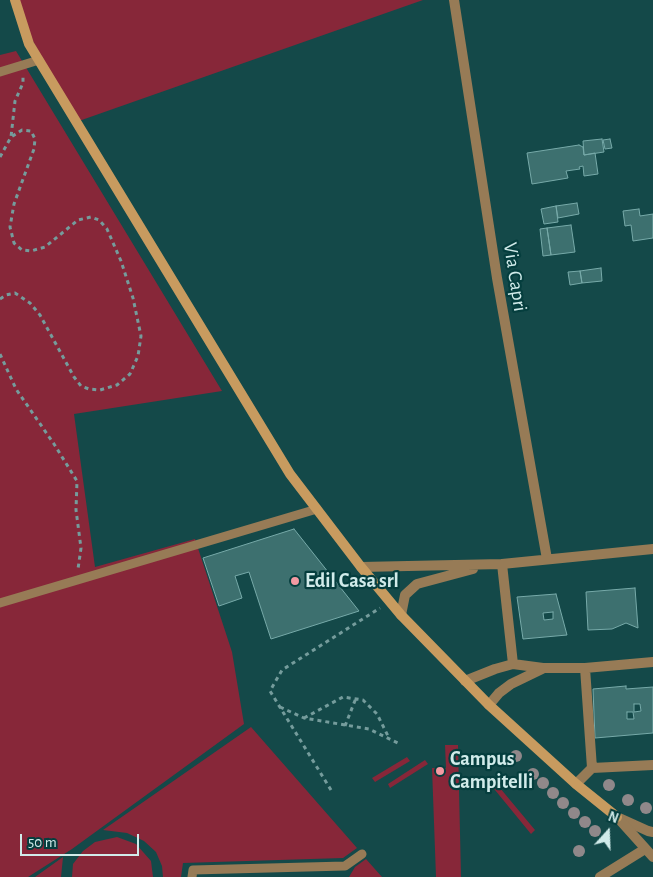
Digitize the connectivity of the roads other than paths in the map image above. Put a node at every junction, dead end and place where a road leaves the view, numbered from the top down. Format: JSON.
{"nodes":[{"id":1,"x":15,"y":0,"type":"edge"},
{"id":2,"x":454,"y":0,"type":"edge"},
{"id":3,"x":39,"y":60,"type":"junction"},
{"id":4,"x":0,"y":72,"type":"edge"},
{"id":5,"x":317,"y":509,"type":"junction"},
{"id":6,"x":653,"y":549,"type":"edge"},
{"id":7,"x":547,"y":559,"type":"junction"},
{"id":8,"x":502,"y":564,"type":"junction"},
{"id":9,"x":485,"y":565,"type":"junction"},
{"id":10,"x":361,"y":567,"type":"junction"},
{"id":11,"x":0,"y":603,"type":"edge"},
{"id":12,"x":401,"y":615,"type":"junction"},
{"id":13,"x":653,"y":662,"type":"edge"},
{"id":14,"x":514,"y":664,"type":"junction"},
{"id":15,"x":543,"y":668,"type":"junction"},
{"id":16,"x":585,"y":668,"type":"junction"},
{"id":17,"x":465,"y":681,"type":"junction"},
{"id":18,"x":489,"y":705,"type":"junction"},
{"id":19,"x":653,"y":766,"type":"edge"},
{"id":20,"x":592,"y":768,"type":"junction"},
{"id":21,"x":576,"y":784,"type":"junction"},
{"id":22,"x":617,"y":818,"type":"junction"},
{"id":23,"x":653,"y":832,"type":"edge"},
{"id":24,"x":645,"y":849,"type":"junction"},
{"id":25,"x":362,"y":854,"type":"dead end"},
{"id":26,"x":653,"y":857,"type":"edge"},
{"id":27,"x":192,"y":877,"type":"edge"},
{"id":28,"x":600,"y":877,"type":"edge"}],
"edges":[{"from":1,"to":3,"type":"main road"},
{"from":2,"to":7,"type":"street","name":"Via Capri"},
{"from":3,"to":4,"type":"lane"},
{"from":3,"to":5,"type":"main road"},
{"from":5,"to":10,"type":"main road"},
{"from":5,"to":11,"type":"lane"},
{"from":6,"to":7,"type":"street"},
{"from":7,"to":8,"type":"street"},
{"from":8,"to":9,"type":"street"},
{"from":8,"to":14,"type":"street"},
{"from":9,"to":10,"type":"street"},
{"from":9,"to":12,"type":"street"},
{"from":10,"to":12,"type":"main road"},
{"from":12,"to":17,"type":"main road"},
{"from":13,"to":16,"type":"street"},
{"from":14,"to":15,"type":"street"},
{"from":14,"to":17,"type":"street"},
{"from":15,"to":16,"type":"street"},
{"from":15,"to":18,"type":"street"},
{"from":16,"to":20,"type":"street"},
{"from":17,"to":18,"type":"main road"},
{"from":18,"to":21,"type":"main road"},
{"from":19,"to":20,"type":"street"},
{"from":20,"to":21,"type":"street"},
{"from":21,"to":22,"type":"main road"},
{"from":22,"to":23,"type":"street"},
{"from":22,"to":24,"type":"street"},
{"from":24,"to":26,"type":"street"},
{"from":24,"to":28,"type":"street"},
{"from":25,"to":27,"type":"lane"}]}
